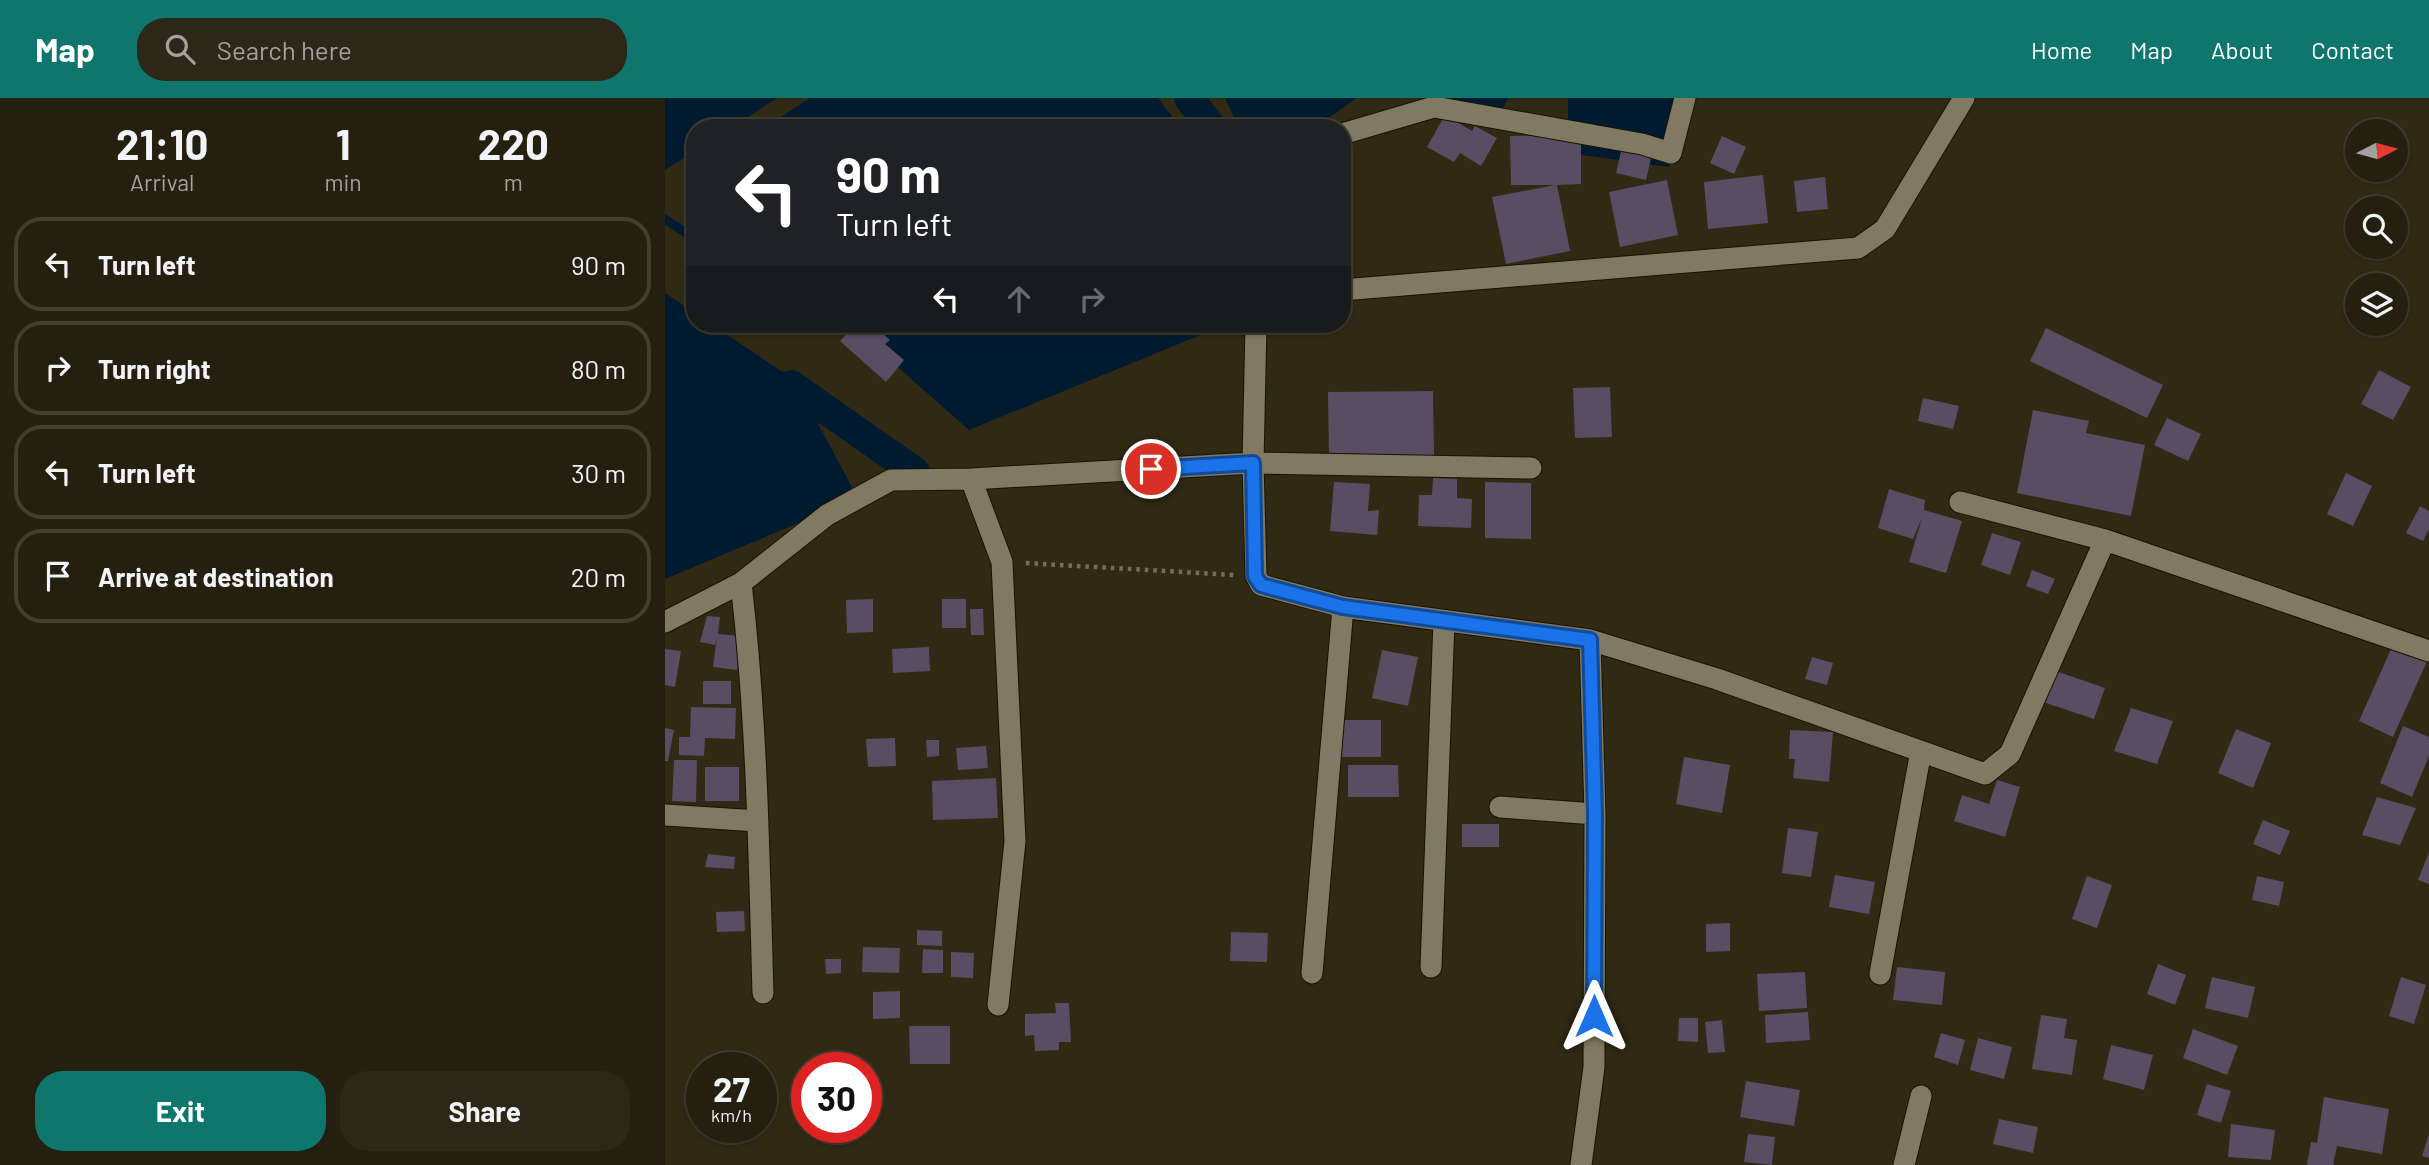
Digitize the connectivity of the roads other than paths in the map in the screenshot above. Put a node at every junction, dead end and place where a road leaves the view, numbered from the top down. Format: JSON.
{"nodes":[{"id":1,"x":1685,"y":98,"type":"edge"},
{"id":2,"x":1964,"y":98,"type":"edge"},
{"id":3,"x":1351,"y":131,"type":"edge"},
{"id":4,"x":1351,"y":289,"type":"edge"},
{"id":5,"x":1257,"y":333,"type":"edge"},
{"id":6,"x":1253,"y":463,"type":"junction"},
{"id":7,"x":1531,"y":468,"type":"dead end"},
{"id":8,"x":971,"y":479,"type":"junction"},
{"id":9,"x":1960,"y":502,"type":"dead end"},
{"id":10,"x":2105,"y":540,"type":"junction"},
{"id":11,"x":741,"y":583,"type":"junction"},
{"id":12,"x":1343,"y":607,"type":"junction"},
{"id":13,"x":1444,"y":621,"type":"junction"},
{"id":14,"x":665,"y":622,"type":"edge"},
{"id":15,"x":1590,"y":640,"type":"junction"},
{"id":16,"x":2429,"y":651,"type":"edge"},
{"id":17,"x":1921,"y":751,"type":"junction"},
{"id":18,"x":1500,"y":807,"type":"dead end"},
{"id":19,"x":1595,"y":814,"type":"junction"},
{"id":20,"x":665,"y":815,"type":"edge"},
{"id":21,"x":758,"y":821,"type":"junction"},
{"id":22,"x":1431,"y":967,"type":"dead end"},
{"id":23,"x":1312,"y":973,"type":"dead end"},
{"id":24,"x":1880,"y":974,"type":"dead end"},
{"id":25,"x":763,"y":993,"type":"dead end"},
{"id":26,"x":998,"y":1005,"type":"dead end"},
{"id":27,"x":1921,"y":1096,"type":"dead end"},
{"id":28,"x":1581,"y":1165,"type":"edge"},
{"id":29,"x":1905,"y":1165,"type":"edge"}],
"edges":[{"from":1,"to":3,"type":"street"},
{"from":2,"to":4,"type":"street"},
{"from":5,"to":6,"type":"street"},
{"from":6,"to":7,"type":"street"},
{"from":6,"to":8,"type":"street"},
{"from":6,"to":12,"type":"street"},
{"from":8,"to":11,"type":"street"},
{"from":8,"to":26,"type":"street"},
{"from":9,"to":10,"type":"street"},
{"from":10,"to":16,"type":"street"},
{"from":10,"to":17,"type":"street"},
{"from":11,"to":14,"type":"street"},
{"from":11,"to":21,"type":"street"},
{"from":12,"to":13,"type":"street"},
{"from":12,"to":23,"type":"street"},
{"from":13,"to":15,"type":"street"},
{"from":13,"to":22,"type":"street"},
{"from":15,"to":17,"type":"street"},
{"from":15,"to":19,"type":"street"},
{"from":17,"to":24,"type":"street"},
{"from":18,"to":19,"type":"street"},
{"from":19,"to":28,"type":"street"},
{"from":20,"to":21,"type":"street"},
{"from":21,"to":25,"type":"street"},
{"from":27,"to":29,"type":"street"}]}
